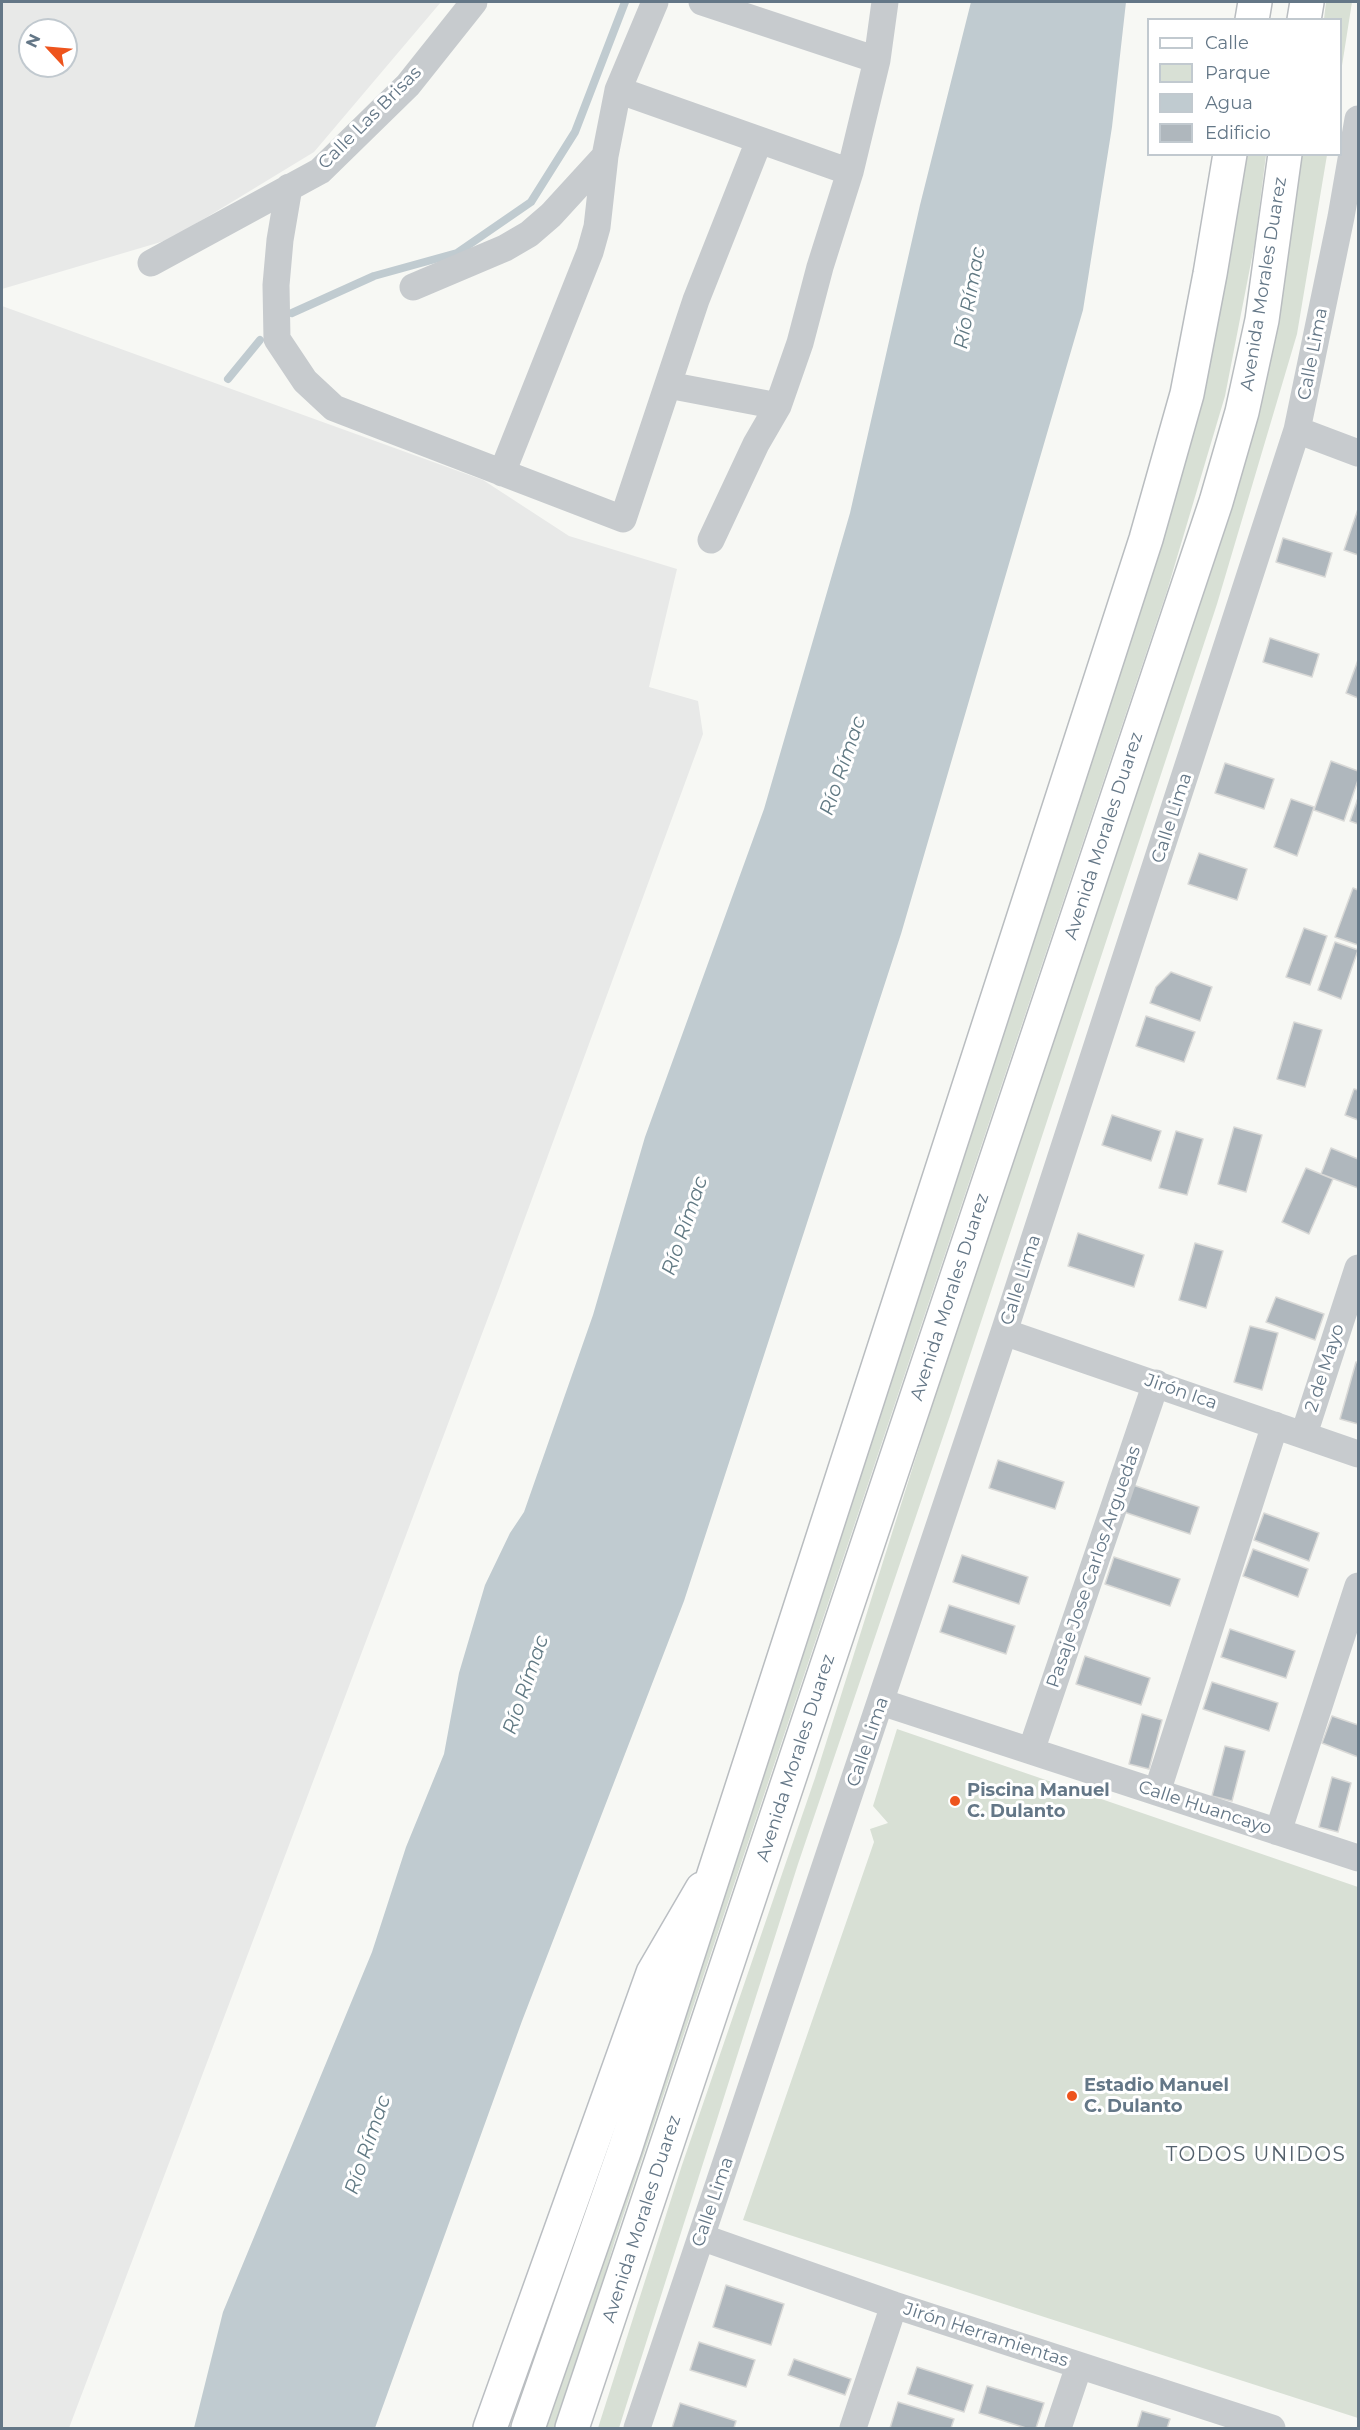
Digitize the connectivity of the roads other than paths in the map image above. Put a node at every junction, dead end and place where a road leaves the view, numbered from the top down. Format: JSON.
{"nodes":[{"id":1,"x":474,"y":2,"type":"edge"},
{"id":2,"x":656,"y":2,"type":"edge"},
{"id":3,"x":702,"y":2,"type":"edge"},
{"id":4,"x":885,"y":2,"type":"edge"},
{"id":5,"x":1255,"y":2,"type":"edge"},
{"id":6,"x":1307,"y":2,"type":"edge"},
{"id":7,"x":1252,"y":18,"type":"edge"},
{"id":8,"x":1304,"y":18,"type":"edge"},
{"id":9,"x":877,"y":60,"type":"junction"},
{"id":10,"x":618,"y":90,"type":"junction"},
{"id":11,"x":1359,"y":119,"type":"edge"},
{"id":12,"x":759,"y":141,"type":"junction"},
{"id":13,"x":605,"y":156,"type":"junction"},
{"id":14,"x":1230,"y":156,"type":"edge"},
{"id":15,"x":1285,"y":156,"type":"edge"},
{"id":16,"x":850,"y":172,"type":"junction"},
{"id":17,"x":289,"y":187,"type":"junction"},
{"id":18,"x":1350,"y":221,"type":"edge"},
{"id":19,"x":151,"y":263,"type":"dead end"},
{"id":20,"x":413,"y":287,"type":"dead end"},
{"id":21,"x":668,"y":385,"type":"junction"},
{"id":22,"x":778,"y":406,"type":"junction"},
{"id":23,"x":1297,"y":430,"type":"junction"},
{"id":24,"x":1359,"y":453,"type":"edge"},
{"id":25,"x":502,"y":473,"type":"junction"},
{"id":26,"x":711,"y":540,"type":"dead end"},
{"id":27,"x":1359,"y":1268,"type":"edge"},
{"id":28,"x":1004,"y":1332,"type":"junction"},
{"id":29,"x":1156,"y":1383,"type":"junction"},
{"id":30,"x":1275,"y":1425,"type":"junction"},
{"id":31,"x":1304,"y":1434,"type":"junction"},
{"id":32,"x":1359,"y":1454,"type":"edge"},
{"id":33,"x":1359,"y":1586,"type":"edge"},
{"id":34,"x":881,"y":1702,"type":"junction"},
{"id":35,"x":1031,"y":1751,"type":"junction"},
{"id":36,"x":1157,"y":1792,"type":"junction"},
{"id":37,"x":1278,"y":1832,"type":"junction"},
{"id":38,"x":1359,"y":1858,"type":"edge"},
{"id":39,"x":718,"y":1862,"type":"junction"},
{"id":40,"x":701,"y":2236,"type":"junction"},
{"id":41,"x":894,"y":2305,"type":"junction"},
{"id":42,"x":1079,"y":2366,"type":"junction"},
{"id":43,"x":490,"y":2428,"type":"edge"},
{"id":44,"x":528,"y":2428,"type":"edge"},
{"id":45,"x":572,"y":2428,"type":"edge"},
{"id":46,"x":637,"y":2428,"type":"edge"},
{"id":47,"x":853,"y":2428,"type":"edge"},
{"id":48,"x":1058,"y":2428,"type":"edge"},
{"id":49,"x":1272,"y":2428,"type":"edge"}],
"edges":[{"from":1,"to":17,"type":"street","name":"Calle Las Brisas"},
{"from":2,"to":10,"type":"street"},
{"from":3,"to":9,"type":"street"},
{"from":4,"to":9,"type":"street"},
{"from":5,"to":7,"type":"main road"},
{"from":6,"to":8,"type":"main road"},
{"from":9,"to":16,"type":"street"},
{"from":10,"to":12,"type":"street"},
{"from":10,"to":13,"type":"street"},
{"from":11,"to":18,"type":"street","name":"Calle Lima"},
{"from":12,"to":16,"type":"street"},
{"from":12,"to":21,"type":"street"},
{"from":13,"to":20,"type":"street"},
{"from":13,"to":25,"type":"street"},
{"from":14,"to":39,"type":"main road"},
{"from":15,"to":45,"type":"main road","name":"Avenida Morales Duarez"},
{"from":16,"to":22,"type":"street"},
{"from":17,"to":19,"type":"street","name":"Calle Las Brisas"},
{"from":17,"to":25,"type":"street"},
{"from":18,"to":23,"type":"street","name":"Calle Lima"},
{"from":21,"to":22,"type":"street"},
{"from":21,"to":25,"type":"street"},
{"from":22,"to":26,"type":"street"},
{"from":23,"to":24,"type":"street"},
{"from":23,"to":28,"type":"street","name":"Calle Lima"},
{"from":27,"to":31,"type":"street","name":"2 de Mayo"},
{"from":28,"to":29,"type":"street","name":"Jirón Ica"},
{"from":28,"to":34,"type":"street","name":"Calle Lima"},
{"from":29,"to":30,"type":"street","name":"Jirón Ica"},
{"from":29,"to":35,"type":"street","name":"Pasaje Jose Carlos Arguedas"},
{"from":30,"to":31,"type":"street","name":"Jirón Ica"},
{"from":30,"to":36,"type":"street"},
{"from":31,"to":32,"type":"street","name":"Jirón Ica"},
{"from":33,"to":37,"type":"street"},
{"from":34,"to":35,"type":"street","name":"Calle Huancayo"},
{"from":34,"to":40,"type":"street","name":"Calle Lima"},
{"from":35,"to":36,"type":"street","name":"Calle Huancayo"},
{"from":36,"to":37,"type":"street","name":"Calle Huancayo"},
{"from":37,"to":38,"type":"street","name":"Calle Huancayo"},
{"from":39,"to":43,"type":"main road"},
{"from":39,"to":44,"type":"main road"},
{"from":40,"to":41,"type":"street","name":"Jirón Herramientas"},
{"from":40,"to":46,"type":"street","name":"Calle Lima"},
{"from":41,"to":42,"type":"street","name":"Jirón Herramientas"},
{"from":41,"to":47,"type":"street"},
{"from":42,"to":48,"type":"street"},
{"from":42,"to":49,"type":"street","name":"Jirón Herramientas"}]}
